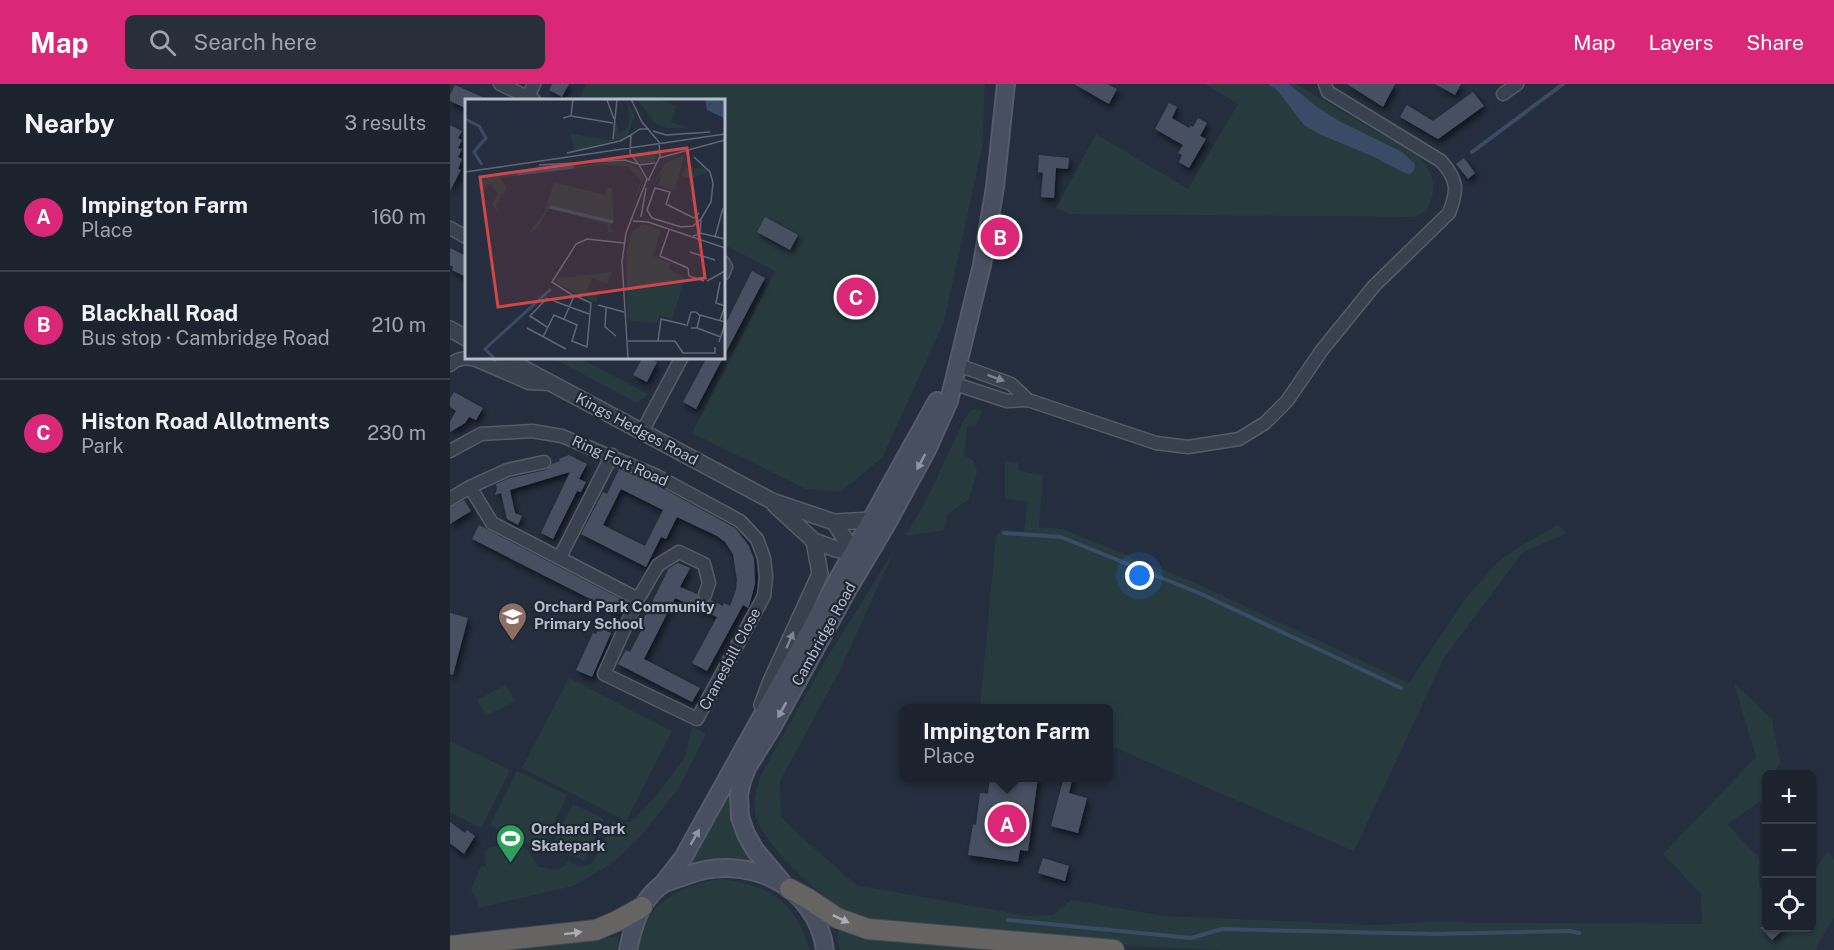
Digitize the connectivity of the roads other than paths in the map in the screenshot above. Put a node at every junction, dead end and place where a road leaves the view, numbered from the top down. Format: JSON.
{"nodes":[{"id":1,"x":500,"y":84,"type":"edge"},
{"id":2,"x":534,"y":84,"type":"edge"},
{"id":3,"x":1006,"y":84,"type":"edge"},
{"id":4,"x":1314,"y":84,"type":"edge"},
{"id":5,"x":1517,"y":84,"type":"edge"},
{"id":6,"x":1326,"y":88,"type":"edge"},
{"id":7,"x":1503,"y":94,"type":"dead end"},
{"id":8,"x":531,"y":99,"type":"edge"},
{"id":9,"x":450,"y":228,"type":"edge"},
{"id":10,"x":465,"y":236,"type":"edge"},
{"id":11,"x":450,"y":329,"type":"edge"},
{"id":12,"x":465,"y":337,"type":"edge"},
{"id":13,"x":504,"y":358,"type":"edge"},
{"id":14,"x":681,"y":358,"type":"edge"},
{"id":15,"x":450,"y":365,"type":"edge"},
{"id":16,"x":958,"y":365,"type":"junction"},
{"id":17,"x":952,"y":383,"type":"junction"},
{"id":18,"x":552,"y":384,"type":"junction"},
{"id":19,"x":1028,"y":400,"type":"junction"},
{"id":20,"x":642,"y":432,"type":"junction"},
{"id":21,"x":450,"y":451,"type":"edge"},
{"id":22,"x":612,"y":455,"type":"junction"},
{"id":23,"x":544,"y":462,"type":"dead end"},
{"id":24,"x":470,"y":487,"type":"junction"},
{"id":25,"x":450,"y":499,"type":"edge"},
{"id":26,"x":772,"y":501,"type":"junction"},
{"id":27,"x":834,"y":522,"type":"junction"},
{"id":28,"x":879,"y":524,"type":"junction"},
{"id":29,"x":814,"y":541,"type":"junction"},
{"id":30,"x":560,"y":557,"type":"junction"},
{"id":31,"x":764,"y":558,"type":"joint"},
{"id":32,"x":858,"y":560,"type":"junction"},
{"id":33,"x":705,"y":595,"type":"dead end"},
{"id":34,"x":638,"y":599,"type":"junction"},
{"id":35,"x":752,"y":733,"type":"junction"},
{"id":36,"x":662,"y":885,"type":"junction"},
{"id":37,"x":786,"y":885,"type":"junction"},
{"id":38,"x":642,"y":907,"type":"junction"},
{"id":39,"x":450,"y":946,"type":"edge"},
{"id":40,"x":825,"y":946,"type":"edge"},
{"id":41,"x":628,"y":950,"type":"edge"},
{"id":42,"x":1114,"y":950,"type":"edge"}],
"edges":[{"from":1,"to":8,"type":"street"},
{"from":2,"to":8,"type":"street"},
{"from":3,"to":16,"type":"main road","name":"Cambridge Road"},
{"from":4,"to":6,"type":"street"},
{"from":5,"to":7,"type":"street"},
{"from":6,"to":19,"type":"street"},
{"from":9,"to":10,"type":"street"},
{"from":11,"to":12,"type":"street"},
{"from":13,"to":18,"type":"street","name":"Kings Hedges Road"},
{"from":14,"to":20,"type":"street"},
{"from":15,"to":18,"type":"street"},
{"from":16,"to":17,"type":"main road","name":"Cambridge Road"},
{"from":16,"to":19,"type":"street","one_way":true},
{"from":17,"to":19,"type":"street"},
{"from":17,"to":28,"type":"main road","name":"Cambridge Road"},
{"from":18,"to":20,"type":"street","name":"Kings Hedges Road"},
{"from":20,"to":26,"type":"street","name":"Kings Hedges Road"},
{"from":21,"to":22,"type":"street","name":"Ring Fort Road"},
{"from":22,"to":30,"type":"street"},
{"from":22,"to":31,"type":"street","name":"Ring Fort Road"},
{"from":23,"to":24,"type":"street"},
{"from":24,"to":25,"type":"street"},
{"from":24,"to":30,"type":"street"},
{"from":26,"to":27,"type":"street","name":"Kings Hedges Road"},
{"from":26,"to":29,"type":"street","name":"Kings Hedges Road"},
{"from":27,"to":28,"type":"street","name":"Kings Hedges Road"},
{"from":27,"to":32,"type":"street"},
{"from":28,"to":32,"type":"main road","name":"Cambridge Road"},
{"from":29,"to":32,"type":"street","name":"Kings Hedges Road"},
{"from":35,"to":29,"type":"street","name":"Cambridge Road","one_way":true},
{"from":30,"to":34,"type":"street"},
{"from":31,"to":34,"type":"street","name":"Cranesbill Close"},
{"from":32,"to":35,"type":"main road","name":"Cambridge Road"},
{"from":32,"to":37,"type":"main road","name":"Cambridge Road","one_way":true},
{"from":33,"to":34,"type":"street","name":"Cranesbill Close"},
{"from":36,"to":35,"type":"main road","name":"Cambridge Road","one_way":true},
{"from":36,"to":37,"type":"main road"},
{"from":36,"to":38,"type":"main road","name":"Cambridge Road"},
{"from":37,"to":40,"type":"main road","name":"Cambridge Road"},
{"from":37,"to":42,"type":"highway","one_way":true},
{"from":39,"to":38,"type":"highway","one_way":true},
{"from":38,"to":41,"type":"main road"}]}
